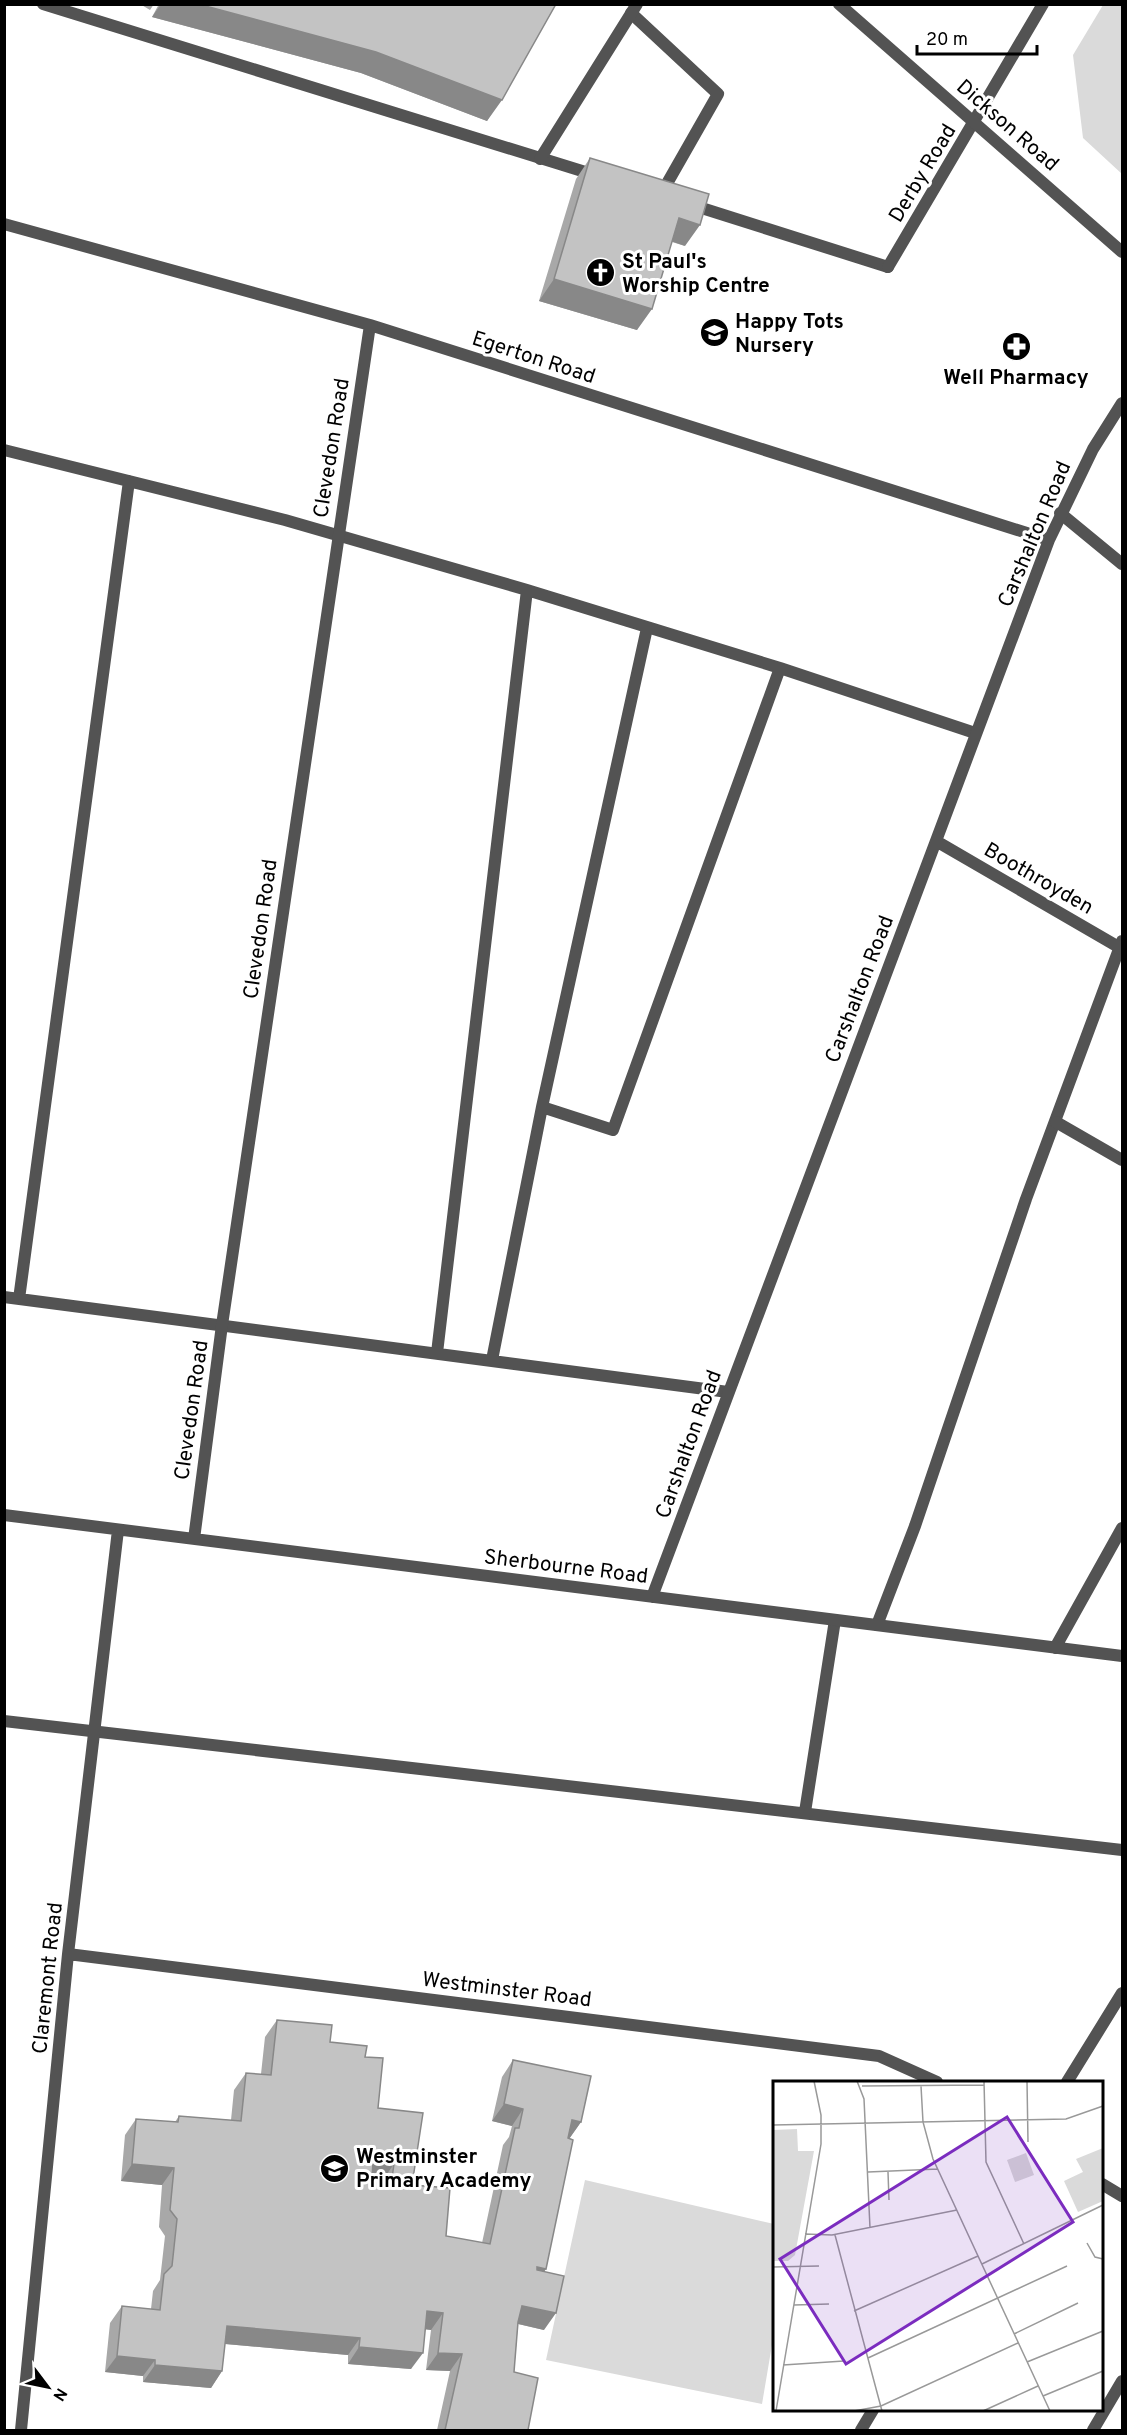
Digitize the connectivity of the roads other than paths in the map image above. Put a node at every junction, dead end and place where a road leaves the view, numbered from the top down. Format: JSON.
{"nodes":[{"id":1,"x":43,"y":4,"type":"edge"},
{"id":2,"x":840,"y":4,"type":"edge"},
{"id":3,"x":1043,"y":4,"type":"edge"},
{"id":4,"x":634,"y":9,"type":"edge"},
{"id":5,"x":975,"y":121,"type":"junction"},
{"id":6,"x":540,"y":159,"type":"junction"},
{"id":7,"x":606,"y":178,"type":"edge"},
{"id":8,"x":4,"y":224,"type":"edge"},
{"id":9,"x":1122,"y":252,"type":"edge"},
{"id":10,"x":370,"y":325,"type":"junction"},
{"id":11,"x":1122,"y":403,"type":"edge"},
{"id":12,"x":4,"y":450,"type":"edge"},
{"id":13,"x":129,"y":480,"type":"junction"},
{"id":14,"x":1060,"y":513,"type":"junction"},
{"id":15,"x":338,"y":537,"type":"junction"},
{"id":16,"x":1049,"y":540,"type":"junction"},
{"id":17,"x":1122,"y":564,"type":"edge"},
{"id":18,"x":527,"y":590,"type":"junction"},
{"id":19,"x":647,"y":628,"type":"junction"},
{"id":20,"x":780,"y":668,"type":"junction"},
{"id":21,"x":975,"y":733,"type":"junction"},
{"id":22,"x":936,"y":842,"type":"junction"},
{"id":23,"x":1122,"y":946,"type":"edge"},
{"id":24,"x":542,"y":1107,"type":"junction"},
{"id":25,"x":1056,"y":1122,"type":"junction"},
{"id":26,"x":1122,"y":1160,"type":"edge"},
{"id":27,"x":4,"y":1297,"type":"edge"},
{"id":28,"x":19,"y":1299,"type":"junction"},
{"id":29,"x":222,"y":1325,"type":"junction"},
{"id":30,"x":437,"y":1353,"type":"junction"},
{"id":31,"x":492,"y":1360,"type":"junction"},
{"id":32,"x":728,"y":1392,"type":"junction"},
{"id":33,"x":4,"y":1515,"type":"edge"},
{"id":34,"x":1122,"y":1528,"type":"edge"},
{"id":35,"x":118,"y":1530,"type":"junction"},
{"id":36,"x":194,"y":1539,"type":"junction"},
{"id":37,"x":652,"y":1597,"type":"junction"},
{"id":38,"x":835,"y":1620,"type":"junction"},
{"id":39,"x":877,"y":1625,"type":"junction"},
{"id":40,"x":1055,"y":1648,"type":"junction"},
{"id":41,"x":1122,"y":1656,"type":"edge"},
{"id":42,"x":4,"y":1721,"type":"edge"},
{"id":43,"x":96,"y":1733,"type":"junction"},
{"id":44,"x":805,"y":1812,"type":"junction"},
{"id":45,"x":1122,"y":1850,"type":"edge"},
{"id":46,"x":68,"y":1954,"type":"junction"},
{"id":47,"x":1122,"y":1993,"type":"edge"},
{"id":48,"x":935,"y":2081,"type":"edge"},
{"id":49,"x":1068,"y":2081,"type":"edge"},
{"id":50,"x":1103,"y":2185,"type":"edge"},
{"id":51,"x":1122,"y":2196,"type":"edge"},
{"id":52,"x":1122,"y":2380,"type":"edge"},
{"id":53,"x":872,"y":2411,"type":"edge"},
{"id":54,"x":21,"y":2430,"type":"edge"},
{"id":55,"x":861,"y":2430,"type":"edge"},
{"id":56,"x":1093,"y":2430,"type":"edge"}],
"edges":[{"from":1,"to":6,"type":"street"},
{"from":2,"to":5,"type":"street","name":"Dickson Road"},
{"from":3,"to":5,"type":"street","name":"Derby Road"},
{"from":4,"to":5,"type":"street","name":"Derby Road"},
{"from":4,"to":6,"type":"street"},
{"from":5,"to":9,"type":"street","name":"Dickson Road"},
{"from":6,"to":7,"type":"street"},
{"from":8,"to":10,"type":"street","name":"Egerton Road"},
{"from":10,"to":15,"type":"street","name":"Clevedon Road"},
{"from":10,"to":16,"type":"street","name":"Egerton Road"},
{"from":11,"to":14,"type":"street","name":"Carshalton Road"},
{"from":12,"to":13,"type":"street"},
{"from":13,"to":15,"type":"street"},
{"from":13,"to":28,"type":"street"},
{"from":14,"to":16,"type":"street","name":"Carshalton Road"},
{"from":14,"to":17,"type":"street"},
{"from":15,"to":18,"type":"street"},
{"from":15,"to":29,"type":"street","name":"Clevedon Road"},
{"from":16,"to":21,"type":"street","name":"Carshalton Road"},
{"from":18,"to":19,"type":"street"},
{"from":18,"to":30,"type":"street"},
{"from":19,"to":20,"type":"street"},
{"from":19,"to":24,"type":"street"},
{"from":20,"to":21,"type":"street"},
{"from":20,"to":24,"type":"street"},
{"from":21,"to":22,"type":"street","name":"Carshalton Road"},
{"from":22,"to":23,"type":"street","name":"Boothroyden"},
{"from":22,"to":32,"type":"street","name":"Carshalton Road"},
{"from":23,"to":25,"type":"street"},
{"from":24,"to":31,"type":"street"},
{"from":25,"to":26,"type":"street"},
{"from":25,"to":39,"type":"street"},
{"from":27,"to":28,"type":"street"},
{"from":28,"to":29,"type":"street"},
{"from":29,"to":30,"type":"street"},
{"from":29,"to":36,"type":"street","name":"Clevedon Road"},
{"from":30,"to":31,"type":"street"},
{"from":31,"to":32,"type":"street"},
{"from":32,"to":37,"type":"street","name":"Carshalton Road"},
{"from":33,"to":35,"type":"street","name":"Sherbourne Road"},
{"from":34,"to":40,"type":"street"},
{"from":35,"to":36,"type":"street","name":"Sherbourne Road"},
{"from":35,"to":43,"type":"street","name":"Claremont Road"},
{"from":36,"to":37,"type":"street","name":"Sherbourne Road"},
{"from":37,"to":38,"type":"street","name":"Sherbourne Road"},
{"from":38,"to":39,"type":"street","name":"Sherbourne Road"},
{"from":38,"to":44,"type":"street"},
{"from":39,"to":40,"type":"street","name":"Sherbourne Road"},
{"from":40,"to":41,"type":"street","name":"Sherbourne Road"},
{"from":42,"to":43,"type":"street"},
{"from":43,"to":44,"type":"street"},
{"from":43,"to":46,"type":"street","name":"Claremont Road"},
{"from":44,"to":45,"type":"street"},
{"from":46,"to":48,"type":"street","name":"Westminster Road"},
{"from":46,"to":54,"type":"street","name":"Claremont Road"},
{"from":47,"to":49,"type":"street"},
{"from":50,"to":51,"type":"street"},
{"from":52,"to":56,"type":"street"},
{"from":53,"to":55,"type":"street"}]}
